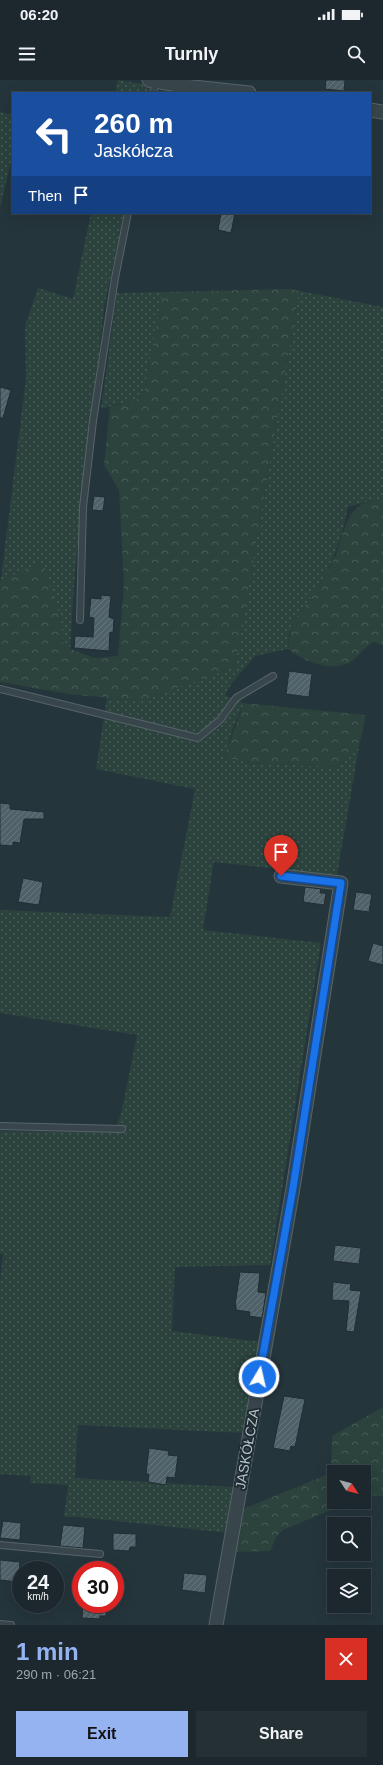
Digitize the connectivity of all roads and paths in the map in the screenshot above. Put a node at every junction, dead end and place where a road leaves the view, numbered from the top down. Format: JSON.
{"nodes":[{"id":1,"x":153,"y":85,"type":"edge"},
{"id":2,"x":237,"y":92,"type":"edge"},
{"id":3,"x":371,"y":110,"type":"edge"},
{"id":4,"x":383,"y":112,"type":"edge"},
{"id":5,"x":128,"y":214,"type":"edge"},
{"id":6,"x":80,"y":620,"type":"dead end"},
{"id":7,"x":273,"y":676,"type":"dead end"},
{"id":8,"x":0,"y":689,"type":"edge"},
{"id":9,"x":281,"y":876,"type":"dead end"},
{"id":10,"x":0,"y":1126,"type":"edge"},
{"id":11,"x":122,"y":1129,"type":"dead end"},
{"id":12,"x":0,"y":1545,"type":"edge"},
{"id":13,"x":100,"y":1554,"type":"dead end"},
{"id":14,"x":0,"y":1624,"type":"edge"},
{"id":15,"x":11,"y":1625,"type":"edge"},
{"id":16,"x":216,"y":1625,"type":"edge"}],
"edges":[{"from":1,"to":2,"type":"street"},
{"from":3,"to":4,"type":"street"},
{"from":5,"to":6,"type":"lane"},
{"from":7,"to":8,"type":"lane"},
{"from":9,"to":16,"type":"street","name":"JASKÓŁCZA"},
{"from":10,"to":11,"type":"lane"},
{"from":12,"to":13,"type":"lane"},
{"from":14,"to":15,"type":"lane"}]}
